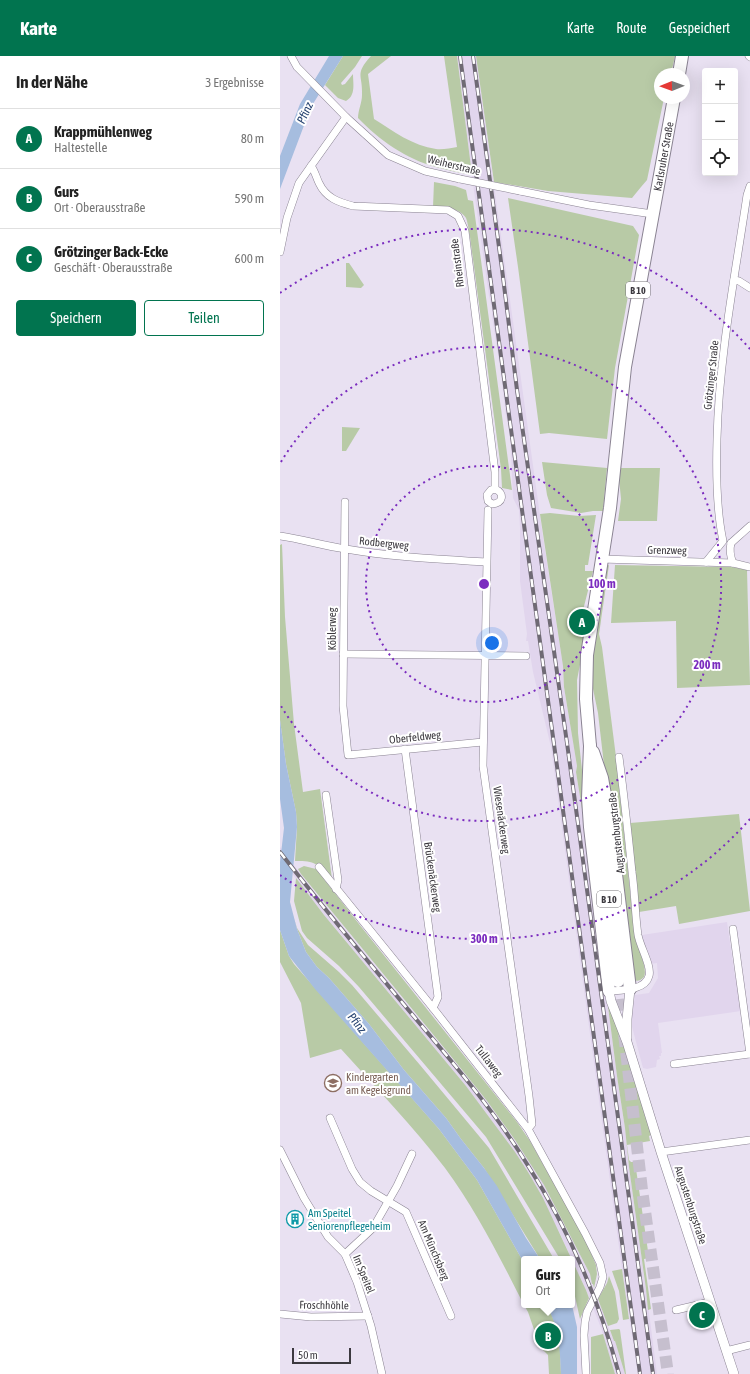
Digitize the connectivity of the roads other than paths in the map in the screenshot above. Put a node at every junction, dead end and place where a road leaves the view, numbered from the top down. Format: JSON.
{"nodes":[{"id":1,"x":291,"y":56,"type":"edge"},
{"id":2,"x":682,"y":56,"type":"edge"},
{"id":3,"x":680,"y":68,"type":"edge"},
{"id":4,"x":673,"y":104,"type":"edge"},
{"id":5,"x":346,"y":117,"type":"junction"},
{"id":6,"x":311,"y":166,"type":"junction"},
{"id":7,"x":750,"y":186,"type":"edge"},
{"id":8,"x":749,"y":195,"type":"edge"},
{"id":9,"x":653,"y":214,"type":"junction"},
{"id":10,"x":280,"y":252,"type":"edge"},
{"id":11,"x":734,"y":280,"type":"junction"},
{"id":12,"x":750,"y":288,"type":"edge"},
{"id":13,"x":495,"y":489,"type":"dead end"},
{"id":14,"x":345,"y":502,"type":"dead end"},
{"id":15,"x":488,"y":510,"type":"dead end"},
{"id":16,"x":750,"y":526,"type":"edge"},
{"id":17,"x":280,"y":536,"type":"edge"},
{"id":18,"x":723,"y":542,"type":"junction"},
{"id":19,"x":731,"y":543,"type":"junction"},
{"id":20,"x":345,"y":549,"type":"junction"},
{"id":21,"x":601,"y":559,"type":"junction"},
{"id":22,"x":486,"y":562,"type":"junction"},
{"id":23,"x":706,"y":562,"type":"junction"},
{"id":24,"x":733,"y":563,"type":"junction"},
{"id":25,"x":750,"y":567,"type":"edge"},
{"id":26,"x":343,"y":654,"type":"junction"},
{"id":27,"x":485,"y":656,"type":"junction"},
{"id":28,"x":526,"y":656,"type":"dead end"},
{"id":29,"x":483,"y":742,"type":"junction"},
{"id":30,"x":590,"y":746,"type":"junction"},
{"id":31,"x":405,"y":749,"type":"junction"},
{"id":32,"x":348,"y":755,"type":"joint"},
{"id":33,"x":619,"y":757,"type":"dead end"},
{"id":34,"x":326,"y":795,"type":"dead end"},
{"id":35,"x":319,"y":867,"type":"dead end"},
{"id":36,"x":336,"y":889,"type":"junction"},
{"id":37,"x":733,"y":929,"type":"dead end"},
{"id":38,"x":618,"y":981,"type":"tunnel mouth"},
{"id":39,"x":630,"y":989,"type":"junction"},
{"id":40,"x":609,"y":991,"type":"junction"},
{"id":41,"x":433,"y":1008,"type":"junction"},
{"id":42,"x":627,"y":1042,"type":"junction"},
{"id":43,"x":750,"y":1054,"type":"edge"},
{"id":44,"x":674,"y":1064,"type":"dead end"},
{"id":45,"x":330,"y":1118,"type":"dead end"},
{"id":46,"x":528,"y":1129,"type":"junction"},
{"id":47,"x":750,"y":1140,"type":"edge"},
{"id":48,"x":280,"y":1150,"type":"edge"},
{"id":49,"x":661,"y":1152,"type":"junction"},
{"id":50,"x":412,"y":1154,"type":"dead end"},
{"id":51,"x":388,"y":1201,"type":"junction"},
{"id":52,"x":345,"y":1254,"type":"junction"},
{"id":53,"x":710,"y":1302,"type":"junction"},
{"id":54,"x":676,"y":1310,"type":"dead end"},
{"id":55,"x":280,"y":1314,"type":"edge"},
{"id":56,"x":368,"y":1316,"type":"junction"},
{"id":57,"x":451,"y":1316,"type":"dead end"},
{"id":58,"x":750,"y":1345,"type":"edge"},
{"id":59,"x":726,"y":1351,"type":"junction"},
{"id":60,"x":382,"y":1374,"type":"edge"},
{"id":61,"x":586,"y":1374,"type":"edge"},
{"id":62,"x":734,"y":1374,"type":"edge"}],
"edges":[{"from":1,"to":5,"type":"street","name":"Weiherstraße"},
{"from":2,"to":3,"type":"main road"},
{"from":4,"to":9,"type":"main road","name":"Karlsruher Straße","number":"B 10"},
{"from":5,"to":6,"type":"street"},
{"from":5,"to":9,"type":"street","name":"Weiherstraße","bridge":true},
{"from":6,"to":10,"type":"street"},
{"from":6,"to":13,"type":"street","name":"Rheinstraße"},
{"from":7,"to":8,"type":"street","name":"Grötzinger Straße"},
{"from":8,"to":11,"type":"street","name":"Grötzinger Straße"},
{"from":9,"to":21,"type":"main road","number":"B 10"},
{"from":11,"to":12,"type":"street"},
{"from":11,"to":18,"type":"street","name":"Grötzinger Straße"},
{"from":14,"to":20,"type":"street","name":"Köblerweg"},
{"from":15,"to":22,"type":"street","name":"Wiesenäckerweg"},
{"from":16,"to":19,"type":"street"},
{"from":17,"to":20,"type":"street","name":"Rodbergweg"},
{"from":18,"to":19,"type":"street"},
{"from":18,"to":23,"type":"street"},
{"from":19,"to":24,"type":"street"},
{"from":20,"to":22,"type":"street","name":"Rodbergweg"},
{"from":20,"to":26,"type":"street","name":"Köblerweg"},
{"from":21,"to":23,"type":"street","name":"Grenzweg"},
{"from":21,"to":30,"type":"main road","number":"B 10"},
{"from":22,"to":27,"type":"street","name":"Wiesenäckerweg"},
{"from":23,"to":24,"type":"street","name":"Grenzweg"},
{"from":24,"to":25,"type":"street","name":"Grenzweg"},
{"from":26,"to":27,"type":"street"},
{"from":26,"to":32,"type":"street","name":"Köblerweg"},
{"from":27,"to":28,"type":"street"},
{"from":27,"to":29,"type":"street","name":"Wiesenäckerweg"},
{"from":29,"to":31,"type":"street","name":"Oberfeldweg"},
{"from":29,"to":46,"type":"street","name":"Wiesenäckerweg"},
{"from":30,"to":38,"type":"main road","number":"B 10"},
{"from":30,"to":39,"type":"main road"},
{"from":30,"to":40,"type":"main road"},
{"from":31,"to":32,"type":"street","name":"Oberfeldweg"},
{"from":31,"to":41,"type":"street","name":"Brückenäckerweg"},
{"from":33,"to":39,"type":"street","name":"Augustenburgstraße"},
{"from":34,"to":36,"type":"street"},
{"from":35,"to":36,"type":"street","name":"Tullaweg"},
{"from":36,"to":41,"type":"street","name":"Tullaweg"},
{"from":37,"to":43,"type":"street"},
{"from":39,"to":40,"type":"street","name":"Augustenburgstraße"},
{"from":39,"to":42,"type":"street","name":"Augustenburgstraße"},
{"from":40,"to":42,"type":"street","name":"Augustenburgstraße"},
{"from":41,"to":46,"type":"street","name":"Tullaweg"},
{"from":42,"to":49,"type":"street","name":"Augustenburgstraße"},
{"from":43,"to":44,"type":"street"},
{"from":45,"to":51,"type":"street","name":"Am Münchsberg"},
{"from":46,"to":61,"type":"street","name":"Tullaweg"},
{"from":47,"to":49,"type":"street"},
{"from":48,"to":52,"type":"street","name":"Im Speitel"},
{"from":49,"to":53,"type":"street","name":"Augustenburgstraße"},
{"from":50,"to":51,"type":"street"},
{"from":51,"to":52,"type":"street"},
{"from":51,"to":57,"type":"street","name":"Am Münchsberg"},
{"from":52,"to":56,"type":"street","name":"Im Speitel"},
{"from":53,"to":54,"type":"street"},
{"from":53,"to":59,"type":"street","name":"Augustenburgstraße"},
{"from":55,"to":56,"type":"street","name":"Froschhöhle"},
{"from":56,"to":60,"type":"street","name":"Im Speitel"},
{"from":58,"to":59,"type":"street"},
{"from":59,"to":62,"type":"street","name":"Augustenburgstraße"}]}
